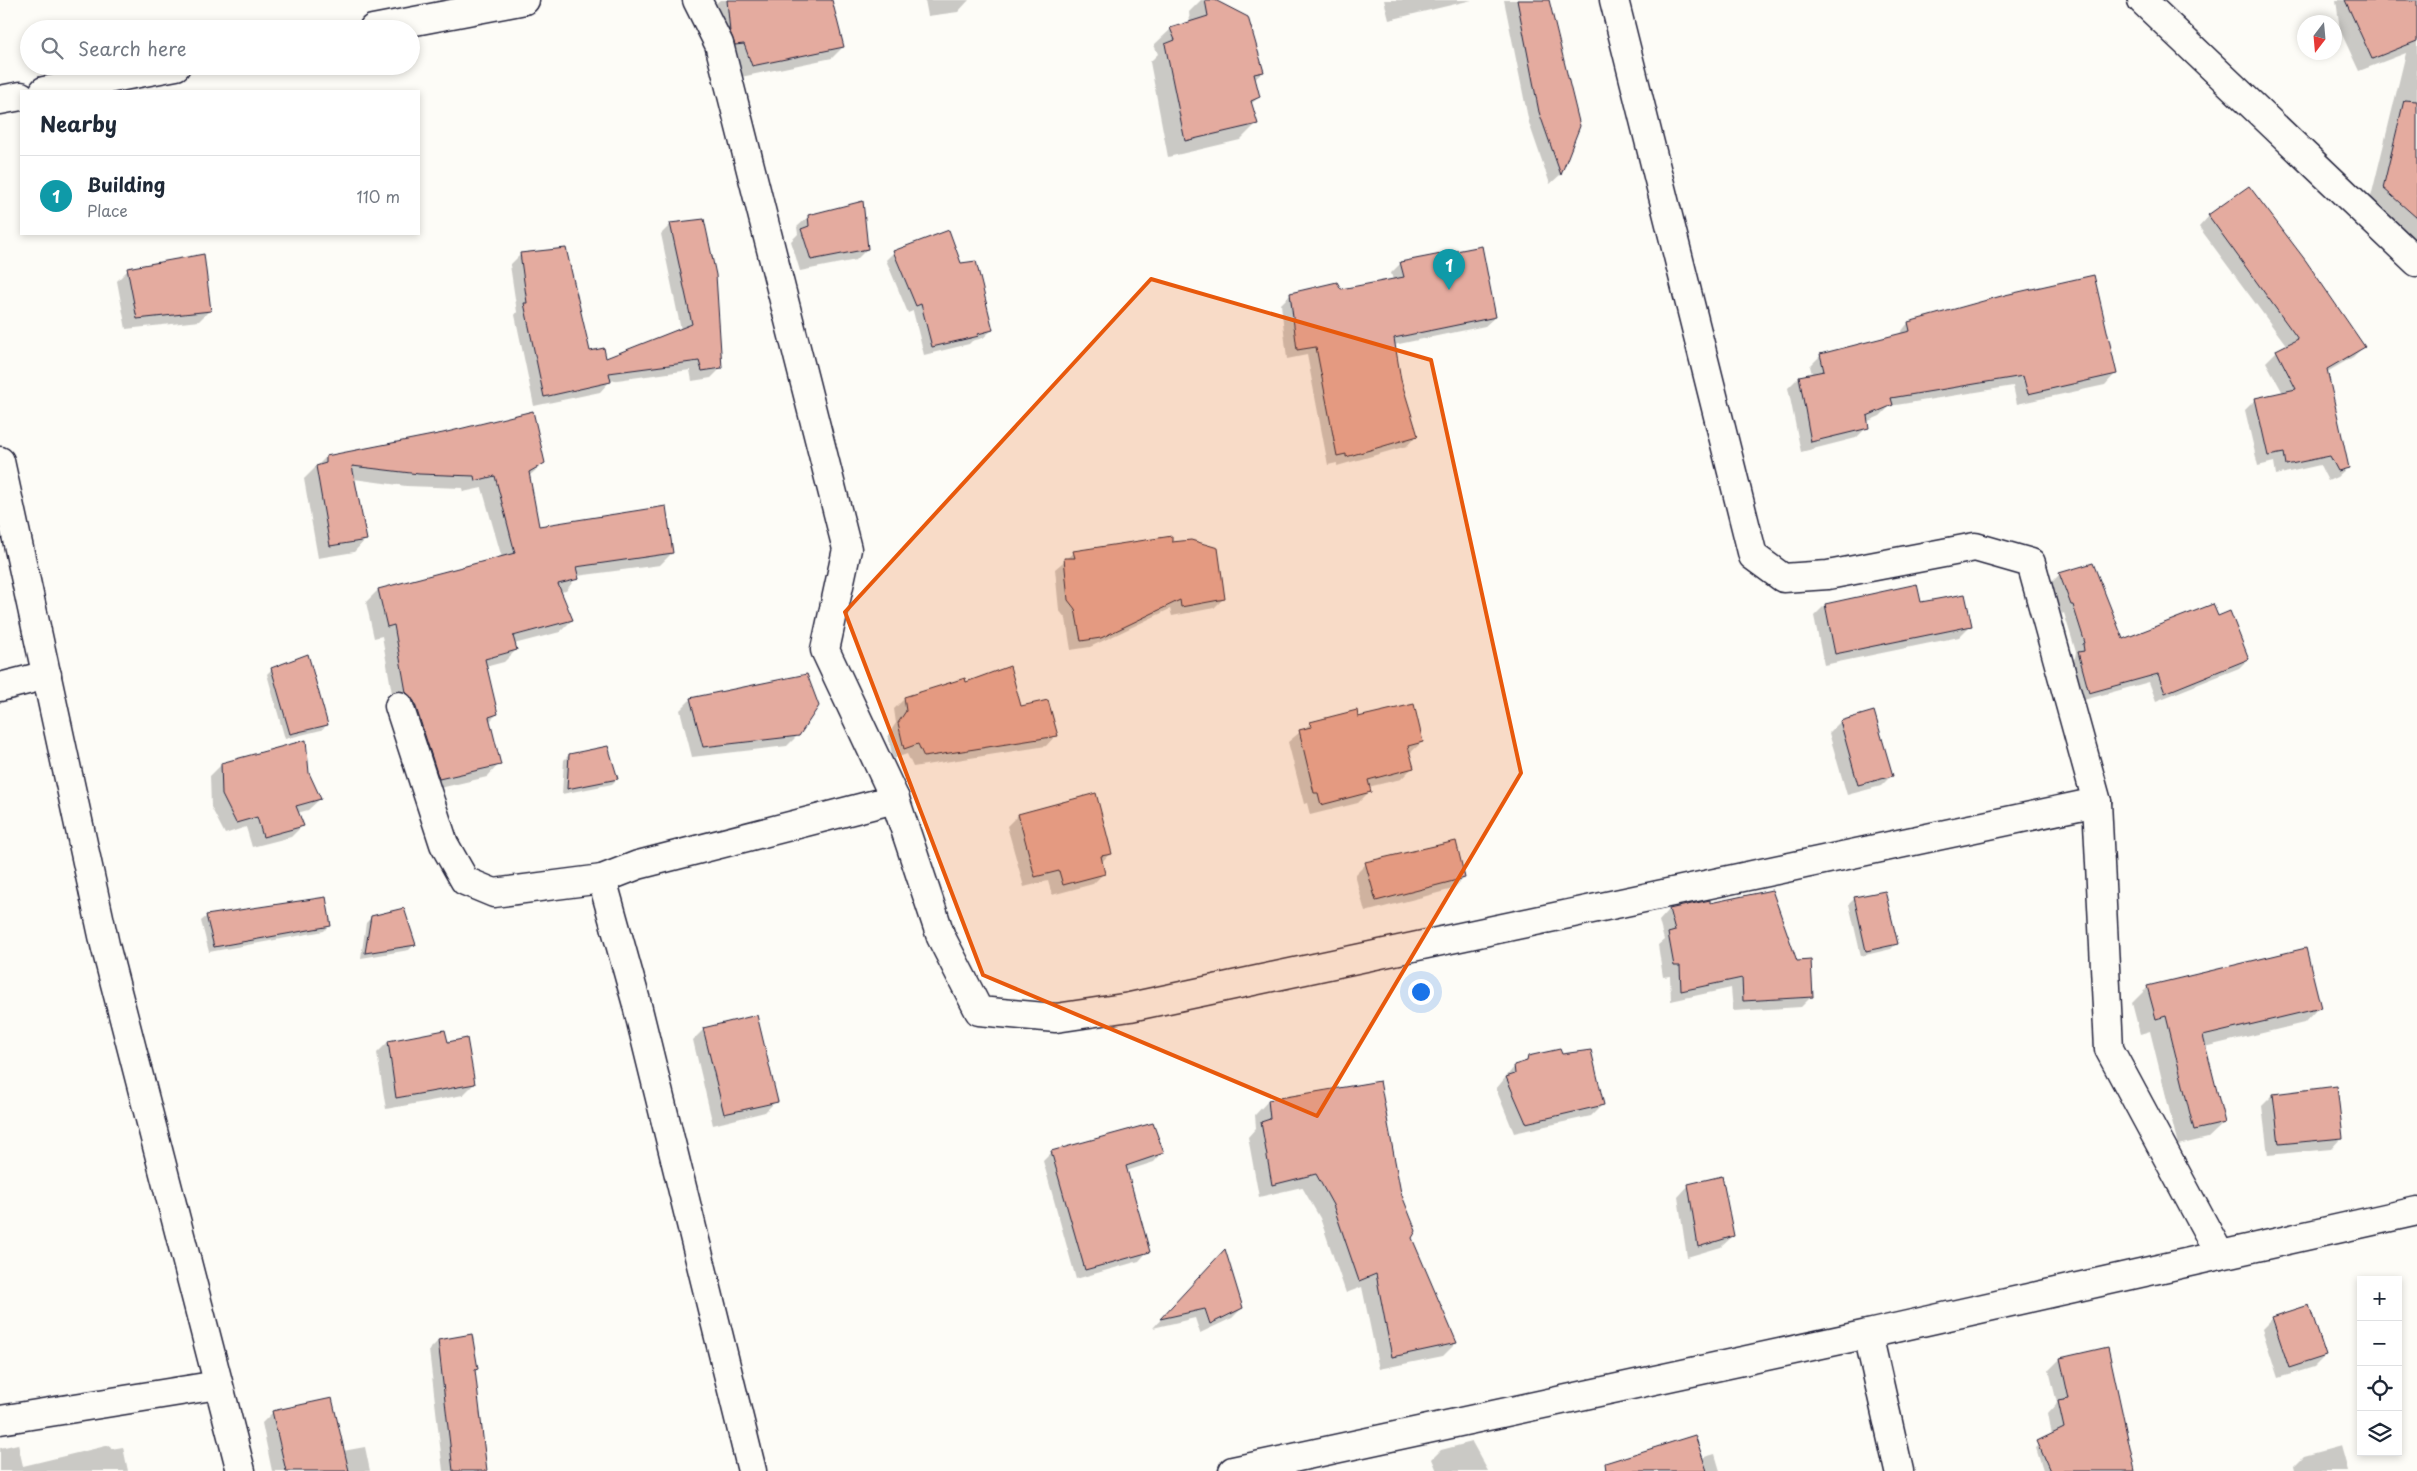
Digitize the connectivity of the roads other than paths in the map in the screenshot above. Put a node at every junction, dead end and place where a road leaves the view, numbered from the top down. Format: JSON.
{"nodes":[{"id":1,"x":525,"y":0,"type":"edge"},
{"id":2,"x":697,"y":0,"type":"edge"},
{"id":3,"x":1614,"y":0,"type":"edge"},
{"id":4,"x":2142,"y":0,"type":"edge"},
{"id":5,"x":417,"y":10,"type":"edge"},
{"id":6,"x":394,"y":20,"type":"edge"},
{"id":7,"x":128,"y":75,"type":"edge"},
{"id":8,"x":49,"y":90,"type":"edge"},
{"id":9,"x":20,"y":96,"type":"edge"},
{"id":10,"x":0,"y":100,"type":"edge"},
{"id":11,"x":2417,"y":262,"type":"edge"},
{"id":12,"x":0,"y":461,"type":"edge"},
{"id":13,"x":46,"y":675,"type":"junction"},
{"id":14,"x":0,"y":688,"type":"edge"},
{"id":15,"x":399,"y":706,"type":"dead end"},
{"id":16,"x":895,"y":799,"type":"junction"},
{"id":17,"x":2097,"y":802,"type":"junction"},
{"id":18,"x":602,"y":879,"type":"junction"},
{"id":19,"x":2417,"y":1211,"type":"edge"},
{"id":20,"x":2220,"y":1255,"type":"junction"},
{"id":21,"x":1868,"y":1334,"type":"junction"},
{"id":22,"x":218,"y":1384,"type":"junction"},
{"id":23,"x":0,"y":1420,"type":"edge"},
{"id":24,"x":241,"y":1471,"type":"edge"},
{"id":25,"x":752,"y":1471,"type":"edge"},
{"id":26,"x":1233,"y":1471,"type":"edge"},
{"id":27,"x":1899,"y":1471,"type":"edge"}],
"edges":[{"from":1,"to":5,"type":"street"},
{"from":2,"to":16,"type":"street"},
{"from":3,"to":17,"type":"street"},
{"from":4,"to":11,"type":"street"},
{"from":5,"to":6,"type":"street"},
{"from":7,"to":8,"type":"street"},
{"from":9,"to":10,"type":"street"},
{"from":12,"to":13,"type":"street"},
{"from":13,"to":14,"type":"street"},
{"from":13,"to":22,"type":"street"},
{"from":15,"to":18,"type":"street"},
{"from":16,"to":17,"type":"street"},
{"from":16,"to":18,"type":"street"},
{"from":17,"to":20,"type":"street"},
{"from":18,"to":25,"type":"street"},
{"from":19,"to":20,"type":"street"},
{"from":20,"to":21,"type":"street"},
{"from":21,"to":26,"type":"street"},
{"from":21,"to":27,"type":"street"},
{"from":22,"to":23,"type":"street"},
{"from":22,"to":24,"type":"street"}]}
